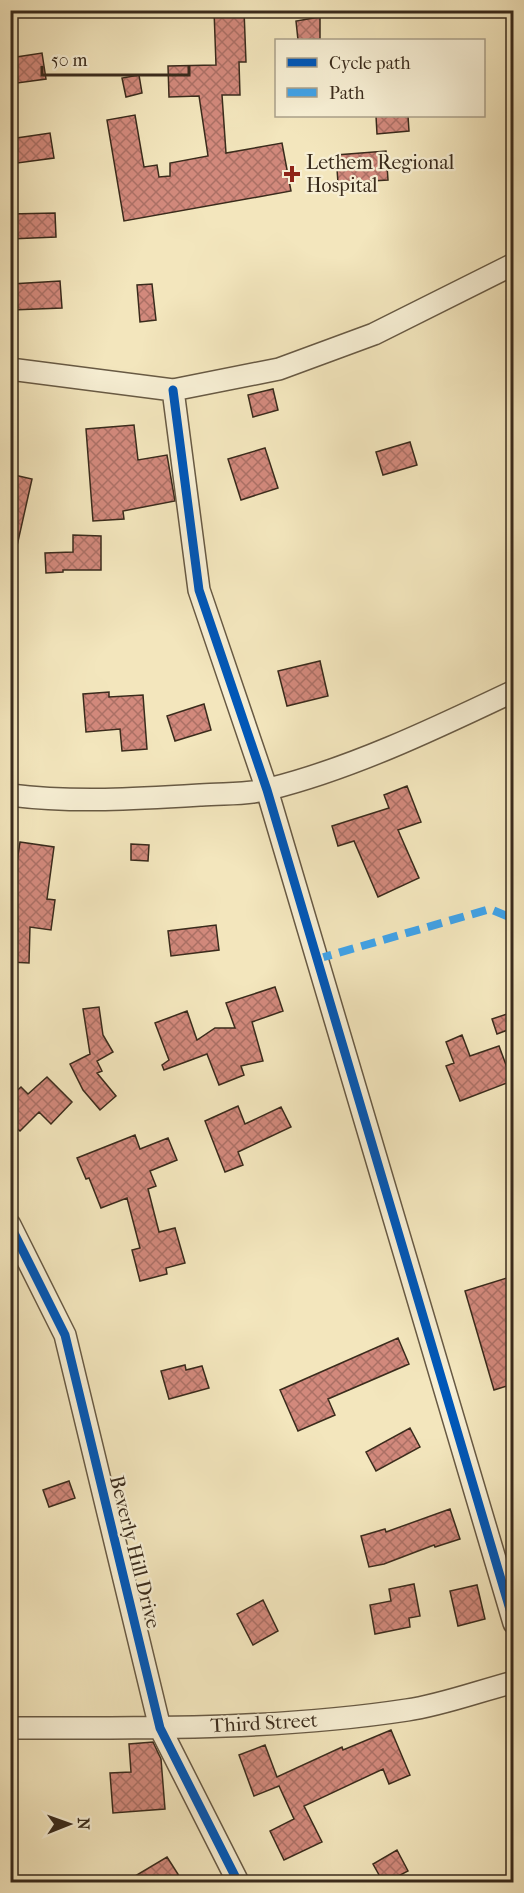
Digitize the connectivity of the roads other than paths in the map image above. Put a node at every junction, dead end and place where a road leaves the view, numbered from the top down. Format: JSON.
{"nodes":[{"id":1,"x":513,"y":264,"type":"edge"},
{"id":2,"x":10,"y":369,"type":"edge"},
{"id":3,"x":174,"y":390,"type":"junction"},
{"id":4,"x":513,"y":691,"type":"edge"},
{"id":5,"x":267,"y":790,"type":"junction"},
{"id":6,"x":10,"y":795,"type":"edge"},
{"id":7,"x":10,"y":1225,"type":"edge"},
{"id":8,"x":513,"y":1623,"type":"edge"},
{"id":9,"x":513,"y":1682,"type":"edge"},
{"id":10,"x":10,"y":1728,"type":"edge"},
{"id":11,"x":160,"y":1728,"type":"junction"},
{"id":12,"x":238,"y":1882,"type":"edge"}],
"edges":[{"from":1,"to":3,"type":"street"},
{"from":2,"to":3,"type":"street"},
{"from":3,"to":5,"type":"street"},
{"from":4,"to":5,"type":"street"},
{"from":5,"to":6,"type":"street"},
{"from":5,"to":8,"type":"street"},
{"from":7,"to":11,"type":"street","name":"Beverly Hill Drive"},
{"from":9,"to":11,"type":"street","name":"Third Street"},
{"from":10,"to":11,"type":"street","name":"Third Street"},
{"from":11,"to":12,"type":"street","name":"Beverly Hill Drive"}]}
